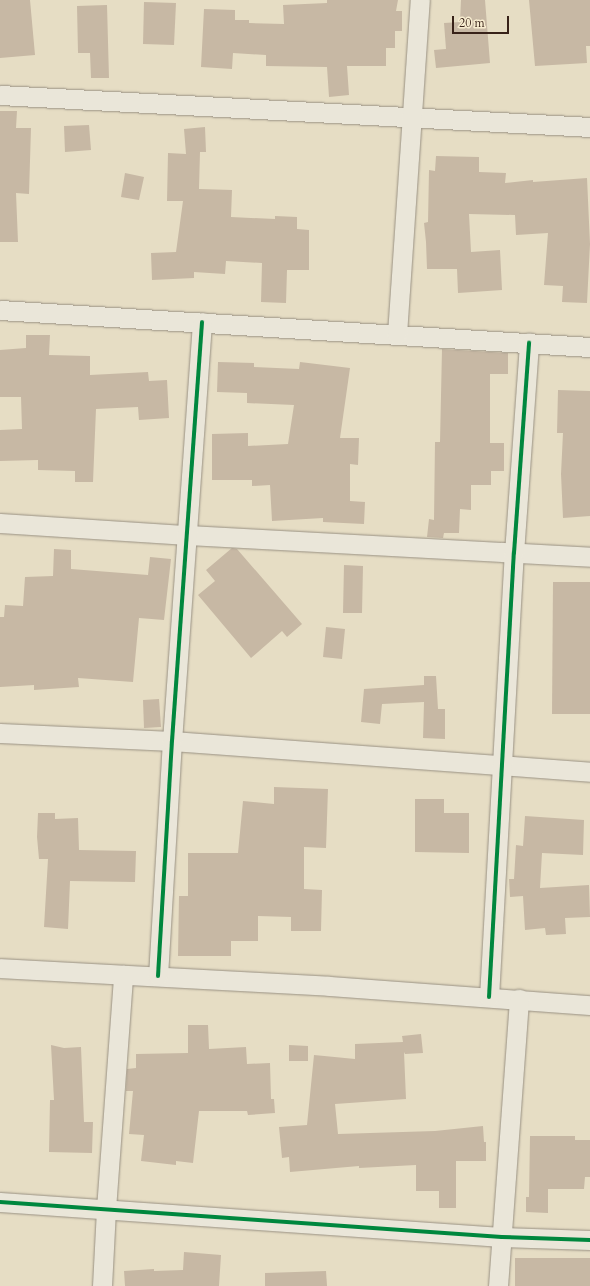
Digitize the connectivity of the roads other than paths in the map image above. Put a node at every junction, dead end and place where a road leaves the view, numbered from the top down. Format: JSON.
{"nodes":[{"id":1,"x":420,"y":0,"type":"edge"},
{"id":2,"x":0,"y":95,"type":"edge"},
{"id":3,"x":413,"y":117,"type":"junction"},
{"id":4,"x":590,"y":127,"type":"edge"},
{"id":5,"x":0,"y":310,"type":"edge"},
{"id":6,"x":202,"y":322,"type":"junction"},
{"id":7,"x":397,"y":334,"type":"junction"},
{"id":8,"x":529,"y":343,"type":"junction"},
{"id":9,"x":590,"y":347,"type":"edge"},
{"id":10,"x":0,"y":523,"type":"edge"},
{"id":11,"x":188,"y":535,"type":"junction"},
{"id":12,"x":514,"y":553,"type":"junction"},
{"id":13,"x":590,"y":557,"type":"edge"},
{"id":14,"x":0,"y":733,"type":"edge"},
{"id":15,"x":172,"y":741,"type":"junction"},
{"id":16,"x":502,"y":766,"type":"junction"},
{"id":17,"x":590,"y":772,"type":"edge"},
{"id":18,"x":0,"y":968,"type":"edge"},
{"id":19,"x":123,"y":975,"type":"junction"},
{"id":20,"x":158,"y":976,"type":"junction"},
{"id":21,"x":489,"y":998,"type":"junction"},
{"id":22,"x":518,"y":999,"type":"junction"},
{"id":23,"x":590,"y":1005,"type":"edge"},
{"id":24,"x":0,"y":1202,"type":"edge"},
{"id":25,"x":106,"y":1209,"type":"junction"},
{"id":26,"x":502,"y":1237,"type":"junction"},
{"id":27,"x":590,"y":1240,"type":"edge"},
{"id":28,"x":102,"y":1286,"type":"edge"},
{"id":29,"x":498,"y":1286,"type":"edge"}],
"edges":[{"from":1,"to":3,"type":"street"},
{"from":2,"to":3,"type":"street"},
{"from":3,"to":4,"type":"street"},
{"from":3,"to":7,"type":"street"},
{"from":5,"to":6,"type":"street"},
{"from":6,"to":7,"type":"street"},
{"from":6,"to":11,"type":"street"},
{"from":7,"to":8,"type":"street"},
{"from":8,"to":9,"type":"street"},
{"from":8,"to":12,"type":"street"},
{"from":10,"to":11,"type":"street"},
{"from":11,"to":12,"type":"street"},
{"from":11,"to":15,"type":"street"},
{"from":12,"to":13,"type":"street"},
{"from":12,"to":16,"type":"street"},
{"from":14,"to":15,"type":"street"},
{"from":15,"to":16,"type":"street"},
{"from":15,"to":20,"type":"street"},
{"from":16,"to":17,"type":"street"},
{"from":16,"to":21,"type":"street"},
{"from":18,"to":19,"type":"street"},
{"from":19,"to":20,"type":"street"},
{"from":19,"to":25,"type":"street"},
{"from":20,"to":21,"type":"street"},
{"from":21,"to":22,"type":"street"},
{"from":22,"to":23,"type":"street"},
{"from":22,"to":26,"type":"street"},
{"from":24,"to":25,"type":"street"},
{"from":25,"to":26,"type":"street"},
{"from":25,"to":28,"type":"street"},
{"from":26,"to":27,"type":"street"},
{"from":26,"to":29,"type":"street"}]}
